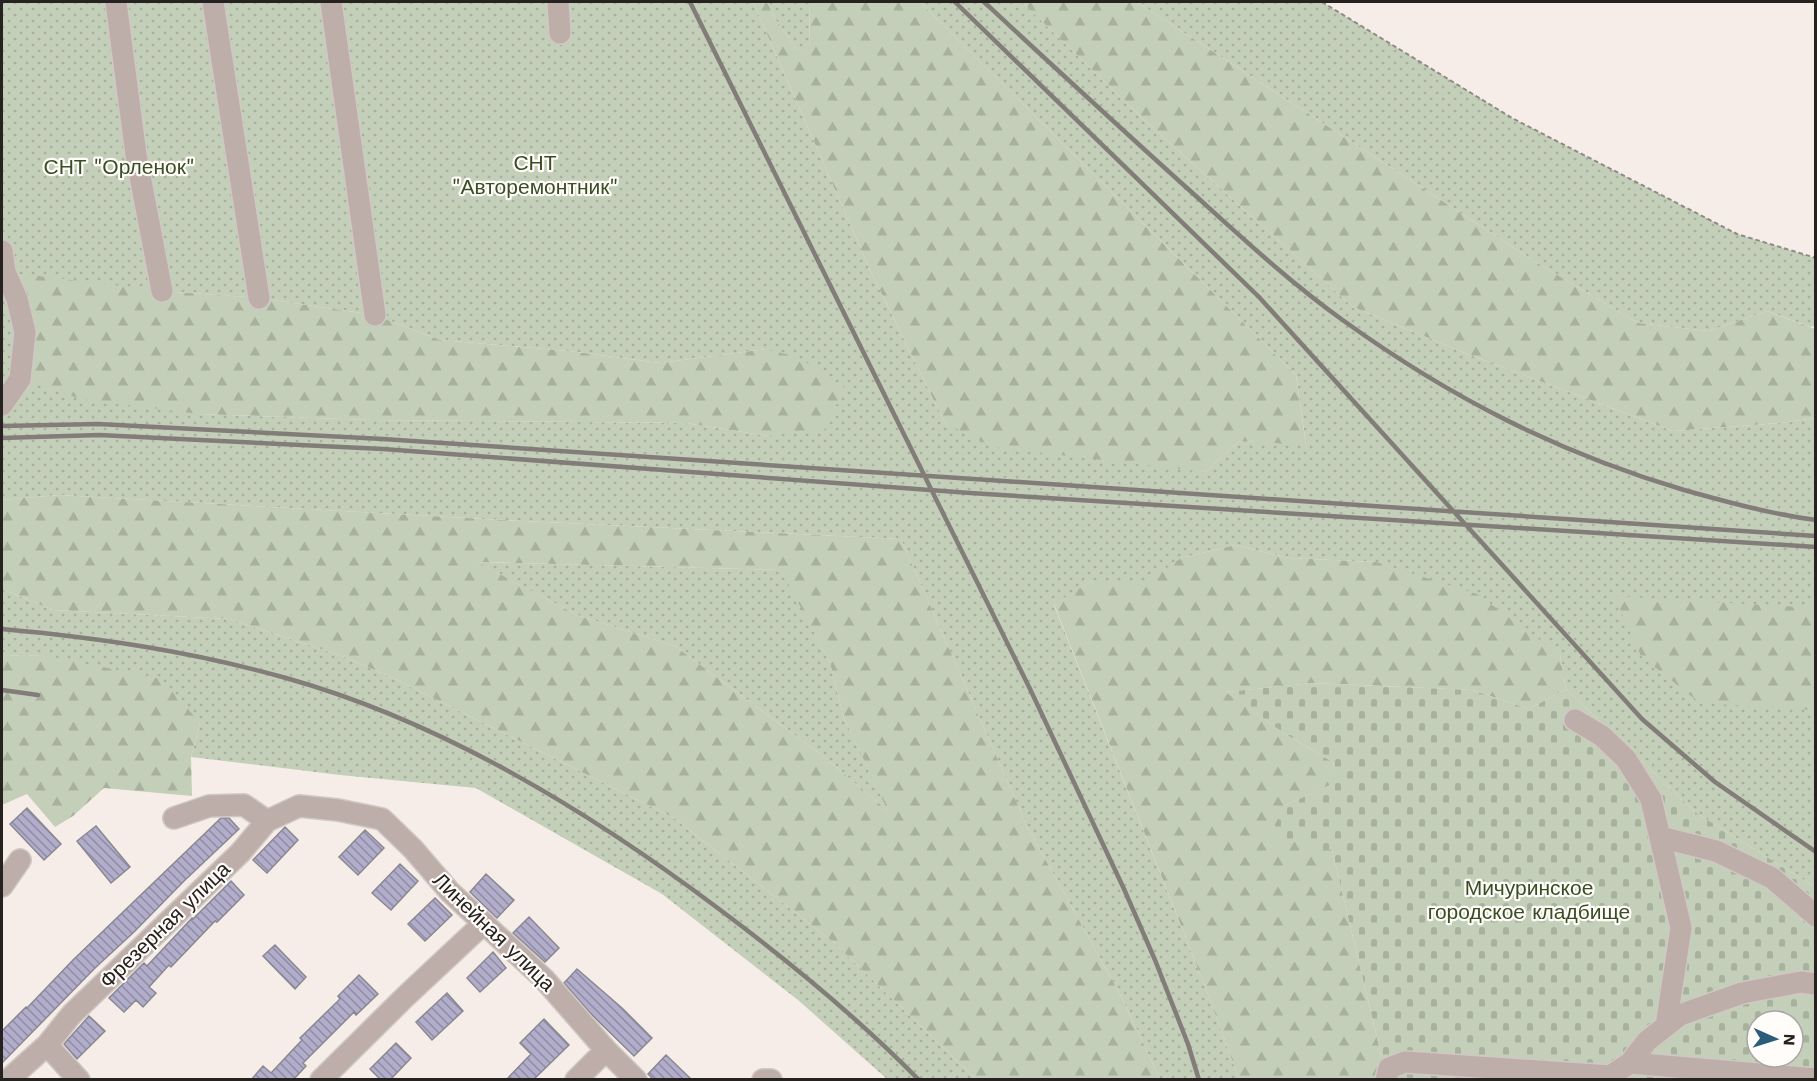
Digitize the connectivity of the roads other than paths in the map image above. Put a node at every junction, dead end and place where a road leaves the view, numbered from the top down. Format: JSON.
{"nodes":[{"id":1,"x":116,"y":2,"type":"edge"},
{"id":2,"x":213,"y":2,"type":"edge"},
{"id":3,"x":331,"y":2,"type":"edge"},
{"id":4,"x":558,"y":2,"type":"edge"},
{"id":5,"x":560,"y":33,"type":"dead end"},
{"id":6,"x":2,"y":251,"type":"edge"},
{"id":7,"x":162,"y":291,"type":"dead end"},
{"id":8,"x":259,"y":298,"type":"dead end"},
{"id":9,"x":375,"y":315,"type":"dead end"},
{"id":10,"x":2,"y":405,"type":"edge"},
{"id":11,"x":1575,"y":720,"type":"dead end"},
{"id":12,"x":338,"y":810,"type":"joint"},
{"id":13,"x":174,"y":818,"type":"dead end"},
{"id":14,"x":267,"y":821,"type":"junction"},
{"id":15,"x":1660,"y":837,"type":"junction"},
{"id":16,"x":20,"y":860,"type":"dead end"},
{"id":17,"x":2,"y":886,"type":"edge"},
{"id":18,"x":1815,"y":916,"type":"edge"},
{"id":19,"x":484,"y":923,"type":"junction"},
{"id":20,"x":1815,"y":984,"type":"edge"},
{"id":21,"x":1666,"y":1026,"type":"junction"},
{"id":22,"x":47,"y":1045,"type":"junction"},
{"id":23,"x":606,"y":1050,"type":"junction"},
{"id":24,"x":1630,"y":1063,"type":"junction"},
{"id":25,"x":1610,"y":1078,"type":"edge"},
{"id":26,"x":1815,"y":1079,"type":"edge"},
{"id":27,"x":8,"y":1080,"type":"edge"},
{"id":28,"x":80,"y":1080,"type":"edge"},
{"id":29,"x":321,"y":1080,"type":"edge"},
{"id":30,"x":576,"y":1080,"type":"edge"},
{"id":31,"x":636,"y":1080,"type":"edge"},
{"id":32,"x":763,"y":1080,"type":"edge"},
{"id":33,"x":771,"y":1080,"type":"edge"},
{"id":34,"x":1386,"y":1080,"type":"edge"}],
"edges":[{"from":1,"to":7,"type":"street"},
{"from":2,"to":8,"type":"street"},
{"from":3,"to":9,"type":"street"},
{"from":4,"to":5,"type":"street"},
{"from":6,"to":10,"type":"street"},
{"from":11,"to":15,"type":"street"},
{"from":12,"to":14,"type":"street","name":"Фрезерная улица"},
{"from":12,"to":19,"type":"street","name":"Линейная улица"},
{"from":13,"to":14,"type":"street"},
{"from":14,"to":22,"type":"street","name":"Фрезерная улица"},
{"from":15,"to":18,"type":"street"},
{"from":15,"to":21,"type":"street"},
{"from":16,"to":17,"type":"street"},
{"from":19,"to":23,"type":"street","name":"Линейная улица"},
{"from":19,"to":29,"type":"street"},
{"from":20,"to":21,"type":"street"},
{"from":21,"to":24,"type":"street"},
{"from":22,"to":27,"type":"street","name":"Фрезерная улица"},
{"from":22,"to":28,"type":"street"},
{"from":23,"to":30,"type":"street"},
{"from":23,"to":31,"type":"street","name":"Линейная улица"},
{"from":24,"to":25,"type":"street"},
{"from":24,"to":26,"type":"street"},
{"from":25,"to":34,"type":"street"},
{"from":32,"to":33,"type":"street"}]}
